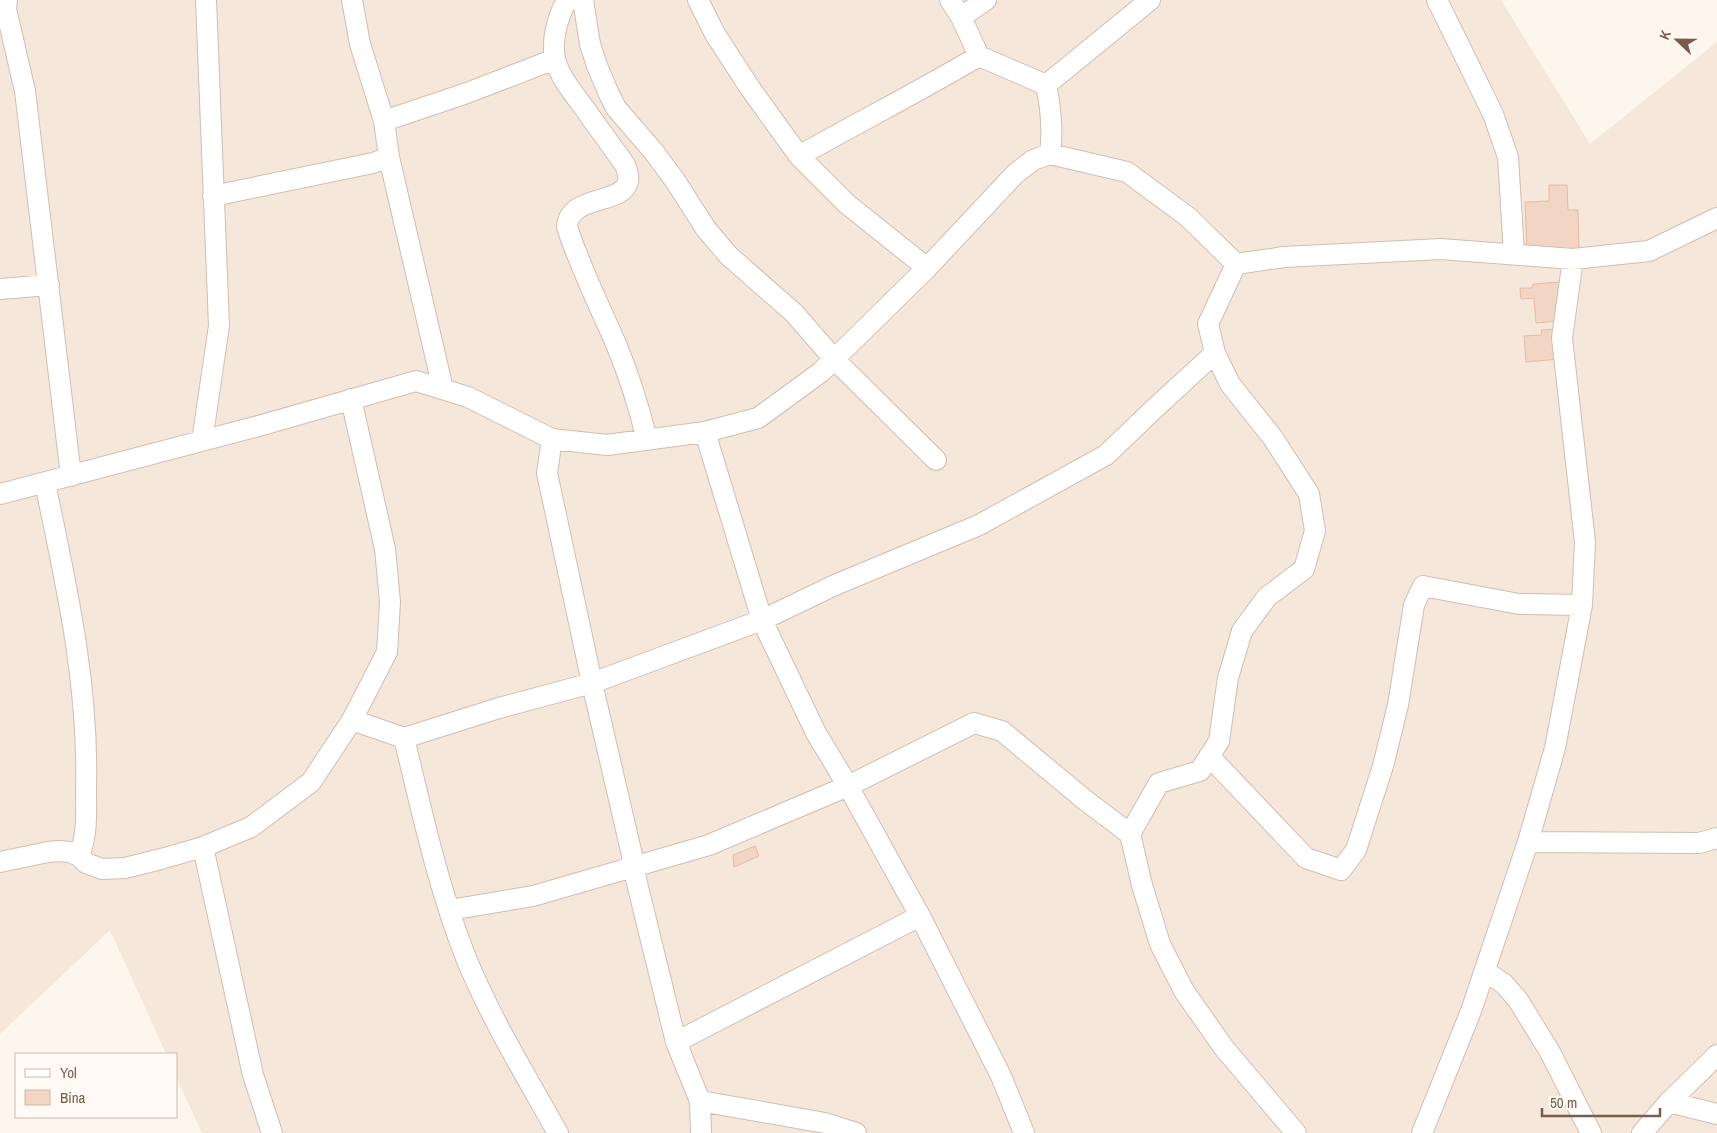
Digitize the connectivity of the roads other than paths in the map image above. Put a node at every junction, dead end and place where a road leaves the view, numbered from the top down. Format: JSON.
{"nodes":[{"id":1,"x":206,"y":0,"type":"edge"},
{"id":2,"x":352,"y":0,"type":"edge"},
{"id":3,"x":567,"y":0,"type":"edge"},
{"id":4,"x":583,"y":0,"type":"edge"},
{"id":5,"x":698,"y":0,"type":"edge"},
{"id":6,"x":950,"y":0,"type":"edge"},
{"id":7,"x":986,"y":0,"type":"edge"},
{"id":8,"x":1150,"y":0,"type":"edge"},
{"id":9,"x":1437,"y":0,"type":"edge"},
{"id":10,"x":4,"y":6,"type":"edge"},
{"id":11,"x":961,"y":17,"type":"junction"},
{"id":12,"x":979,"y":56,"type":"junction"},
{"id":13,"x":555,"y":59,"type":"junction"},
{"id":14,"x":1046,"y":85,"type":"junction"},
{"id":15,"x":384,"y":121,"type":"junction"},
{"id":16,"x":1050,"y":154,"type":"junction"},
{"id":17,"x":798,"y":156,"type":"junction"},
{"id":18,"x":388,"y":157,"type":"junction"},
{"id":19,"x":213,"y":196,"type":"junction"},
{"id":20,"x":1716,"y":220,"type":"edge"},
{"id":21,"x":1514,"y":254,"type":"junction"},
{"id":22,"x":1573,"y":259,"type":"junction"},
{"id":23,"x":1236,"y":264,"type":"junction"},
{"id":24,"x":927,"y":268,"type":"junction"},
{"id":25,"x":49,"y":285,"type":"junction"},
{"id":26,"x":0,"y":289,"type":"edge"},
{"id":27,"x":1215,"y":353,"type":"junction"},
{"id":28,"x":834,"y":359,"type":"junction"},
{"id":29,"x":443,"y":389,"type":"junction"},
{"id":30,"x":351,"y":400,"type":"junction"},
{"id":31,"x":705,"y":432,"type":"junction"},
{"id":32,"x":552,"y":439,"type":"junction"},
{"id":33,"x":647,"y":440,"type":"junction"},
{"id":34,"x":202,"y":441,"type":"junction"},
{"id":35,"x":936,"y":460,"type":"dead end"},
{"id":36,"x":71,"y":476,"type":"junction"},
{"id":37,"x":45,"y":483,"type":"junction"},
{"id":38,"x":0,"y":494,"type":"edge"},
{"id":39,"x":1582,"y":605,"type":"junction"},
{"id":40,"x":762,"y":620,"type":"junction"},
{"id":41,"x":592,"y":683,"type":"junction"},
{"id":42,"x":352,"y":720,"type":"junction"},
{"id":43,"x":404,"y":738,"type":"junction"},
{"id":44,"x":1209,"y":756,"type":"junction"},
{"id":45,"x":848,"y":786,"type":"junction"},
{"id":46,"x":1130,"y":834,"type":"junction"},
{"id":47,"x":1717,"y":838,"type":"edge"},
{"id":48,"x":1528,"y":842,"type":"junction"},
{"id":49,"x":203,"y":847,"type":"junction"},
{"id":50,"x":80,"y":856,"type":"junction"},
{"id":51,"x":0,"y":862,"type":"edge"},
{"id":52,"x":633,"y":867,"type":"junction"},
{"id":53,"x":450,"y":910,"type":"junction"},
{"id":54,"x":920,"y":916,"type":"junction"},
{"id":55,"x":1485,"y":971,"type":"junction"},
{"id":56,"x":676,"y":1042,"type":"junction"},
{"id":57,"x":1717,"y":1055,"type":"edge"},
{"id":58,"x":700,"y":1101,"type":"junction"},
{"id":59,"x":1669,"y":1102,"type":"junction"},
{"id":60,"x":1717,"y":1114,"type":"edge"},
{"id":61,"x":1288,"y":1131,"type":"edge"},
{"id":62,"x":272,"y":1133,"type":"edge"},
{"id":63,"x":558,"y":1133,"type":"edge"},
{"id":64,"x":701,"y":1133,"type":"edge"},
{"id":65,"x":856,"y":1133,"type":"edge"},
{"id":66,"x":1024,"y":1133,"type":"edge"},
{"id":67,"x":1422,"y":1133,"type":"edge"},
{"id":68,"x":1591,"y":1133,"type":"edge"},
{"id":69,"x":1642,"y":1133,"type":"edge"}],
"edges":[{"from":1,"to":19,"type":"street"},
{"from":2,"to":15,"type":"street"},
{"from":3,"to":13,"type":"street"},
{"from":4,"to":28,"type":"street"},
{"from":5,"to":17,"type":"street"},
{"from":6,"to":11,"type":"street"},
{"from":7,"to":11,"type":"street"},
{"from":8,"to":14,"type":"street"},
{"from":9,"to":21,"type":"street"},
{"from":10,"to":25,"type":"street"},
{"from":11,"to":12,"type":"street"},
{"from":12,"to":14,"type":"street"},
{"from":12,"to":17,"type":"street"},
{"from":13,"to":15,"type":"street"},
{"from":13,"to":33,"type":"street"},
{"from":14,"to":16,"type":"street"},
{"from":15,"to":18,"type":"street"},
{"from":16,"to":23,"type":"street"},
{"from":16,"to":24,"type":"street"},
{"from":17,"to":24,"type":"street"},
{"from":18,"to":19,"type":"street"},
{"from":18,"to":29,"type":"street"},
{"from":19,"to":34,"type":"street"},
{"from":20,"to":22,"type":"street"},
{"from":21,"to":22,"type":"street"},
{"from":21,"to":23,"type":"street"},
{"from":22,"to":39,"type":"street"},
{"from":23,"to":27,"type":"street"},
{"from":24,"to":28,"type":"street"},
{"from":25,"to":26,"type":"street"},
{"from":25,"to":36,"type":"street"},
{"from":27,"to":40,"type":"street"},
{"from":27,"to":44,"type":"street"},
{"from":28,"to":31,"type":"street"},
{"from":28,"to":35,"type":"street"},
{"from":29,"to":30,"type":"street"},
{"from":29,"to":32,"type":"street"},
{"from":30,"to":34,"type":"street"},
{"from":30,"to":42,"type":"street"},
{"from":31,"to":33,"type":"street"},
{"from":31,"to":40,"type":"street"},
{"from":32,"to":33,"type":"street"},
{"from":32,"to":41,"type":"street"},
{"from":34,"to":36,"type":"street"},
{"from":36,"to":37,"type":"street"},
{"from":37,"to":38,"type":"street"},
{"from":37,"to":50,"type":"street"},
{"from":39,"to":44,"type":"street"},
{"from":39,"to":48,"type":"street"},
{"from":40,"to":41,"type":"street"},
{"from":40,"to":45,"type":"street"},
{"from":41,"to":43,"type":"street"},
{"from":41,"to":52,"type":"street"},
{"from":42,"to":43,"type":"street"},
{"from":42,"to":49,"type":"street"},
{"from":43,"to":53,"type":"street"},
{"from":44,"to":46,"type":"street"},
{"from":45,"to":46,"type":"street"},
{"from":45,"to":52,"type":"street"},
{"from":45,"to":54,"type":"street"},
{"from":46,"to":61,"type":"street"},
{"from":47,"to":48,"type":"street"},
{"from":48,"to":55,"type":"street"},
{"from":49,"to":50,"type":"street"},
{"from":49,"to":62,"type":"street"},
{"from":50,"to":51,"type":"street"},
{"from":52,"to":53,"type":"street"},
{"from":52,"to":56,"type":"street"},
{"from":53,"to":63,"type":"street"},
{"from":54,"to":56,"type":"street"},
{"from":54,"to":66,"type":"street"},
{"from":55,"to":67,"type":"street"},
{"from":55,"to":68,"type":"street"},
{"from":56,"to":58,"type":"street"},
{"from":57,"to":59,"type":"street"},
{"from":58,"to":64,"type":"street"},
{"from":58,"to":65,"type":"street"},
{"from":59,"to":60,"type":"street"},
{"from":59,"to":69,"type":"street"}]}
